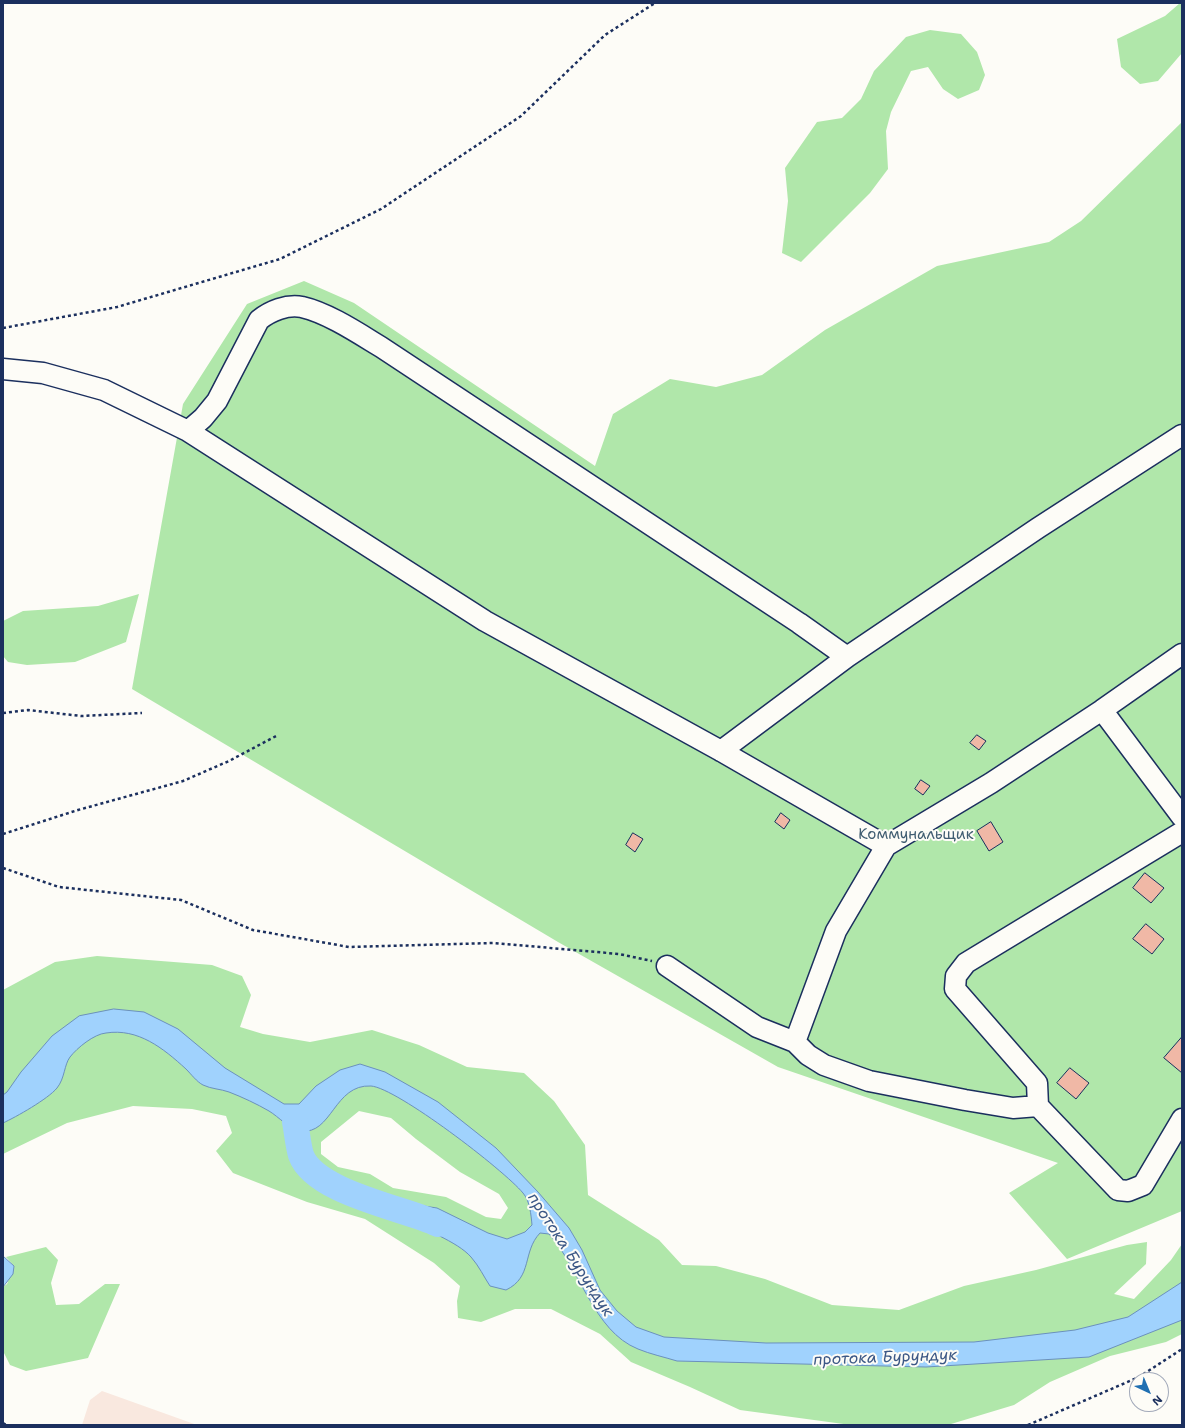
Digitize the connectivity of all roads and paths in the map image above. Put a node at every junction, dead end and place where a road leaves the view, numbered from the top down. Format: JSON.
{"nodes":[{"id":1,"x":655,"y":3,"type":"edge"},
{"id":2,"x":3,"y":328,"type":"edge"},
{"id":3,"x":3,"y":369,"type":"edge"},
{"id":4,"x":188,"y":431,"type":"junction"},
{"id":5,"x":1182,"y":436,"type":"edge"},
{"id":6,"x":1182,"y":654,"type":"edge"},
{"id":7,"x":847,"y":657,"type":"junction"},
{"id":8,"x":1102,"y":710,"type":"junction"},
{"id":9,"x":3,"y":713,"type":"edge"},
{"id":10,"x":142,"y":713,"type":"dead end"},
{"id":11,"x":278,"y":735,"type":"dead end"},
{"id":12,"x":720,"y":751,"type":"junction"},
{"id":13,"x":1182,"y":817,"type":"edge"},
{"id":14,"x":1182,"y":832,"type":"edge"},
{"id":15,"x":3,"y":834,"type":"edge"},
{"id":16,"x":886,"y":846,"type":"junction"},
{"id":17,"x":3,"y":868,"type":"edge"},
{"id":18,"x":667,"y":966,"type":"joint"},
{"id":19,"x":795,"y":1042,"type":"junction"},
{"id":20,"x":1038,"y":1106,"type":"junction"},
{"id":21,"x":1182,"y":1118,"type":"edge"},
{"id":22,"x":1182,"y":1349,"type":"edge"},
{"id":23,"x":3,"y":1423,"type":"edge"},
{"id":24,"x":6,"y":1425,"type":"edge"},
{"id":25,"x":1028,"y":1425,"type":"edge"}],
"edges":[{"from":1,"to":2,"type":"path"},
{"from":3,"to":4,"type":"street"},
{"from":4,"to":7,"type":"street"},
{"from":4,"to":12,"type":"street"},
{"from":5,"to":7,"type":"street"},
{"from":6,"to":8,"type":"street"},
{"from":7,"to":12,"type":"street"},
{"from":8,"to":13,"type":"street"},
{"from":8,"to":16,"type":"street"},
{"from":9,"to":10,"type":"path"},
{"from":11,"to":15,"type":"path"},
{"from":12,"to":16,"type":"street"},
{"from":14,"to":20,"type":"street"},
{"from":16,"to":19,"type":"street"},
{"from":17,"to":18,"type":"path"},
{"from":18,"to":19,"type":"street"},
{"from":19,"to":20,"type":"street"},
{"from":20,"to":21,"type":"street"},
{"from":22,"to":25,"type":"path"},
{"from":23,"to":24,"type":"path"}]}
